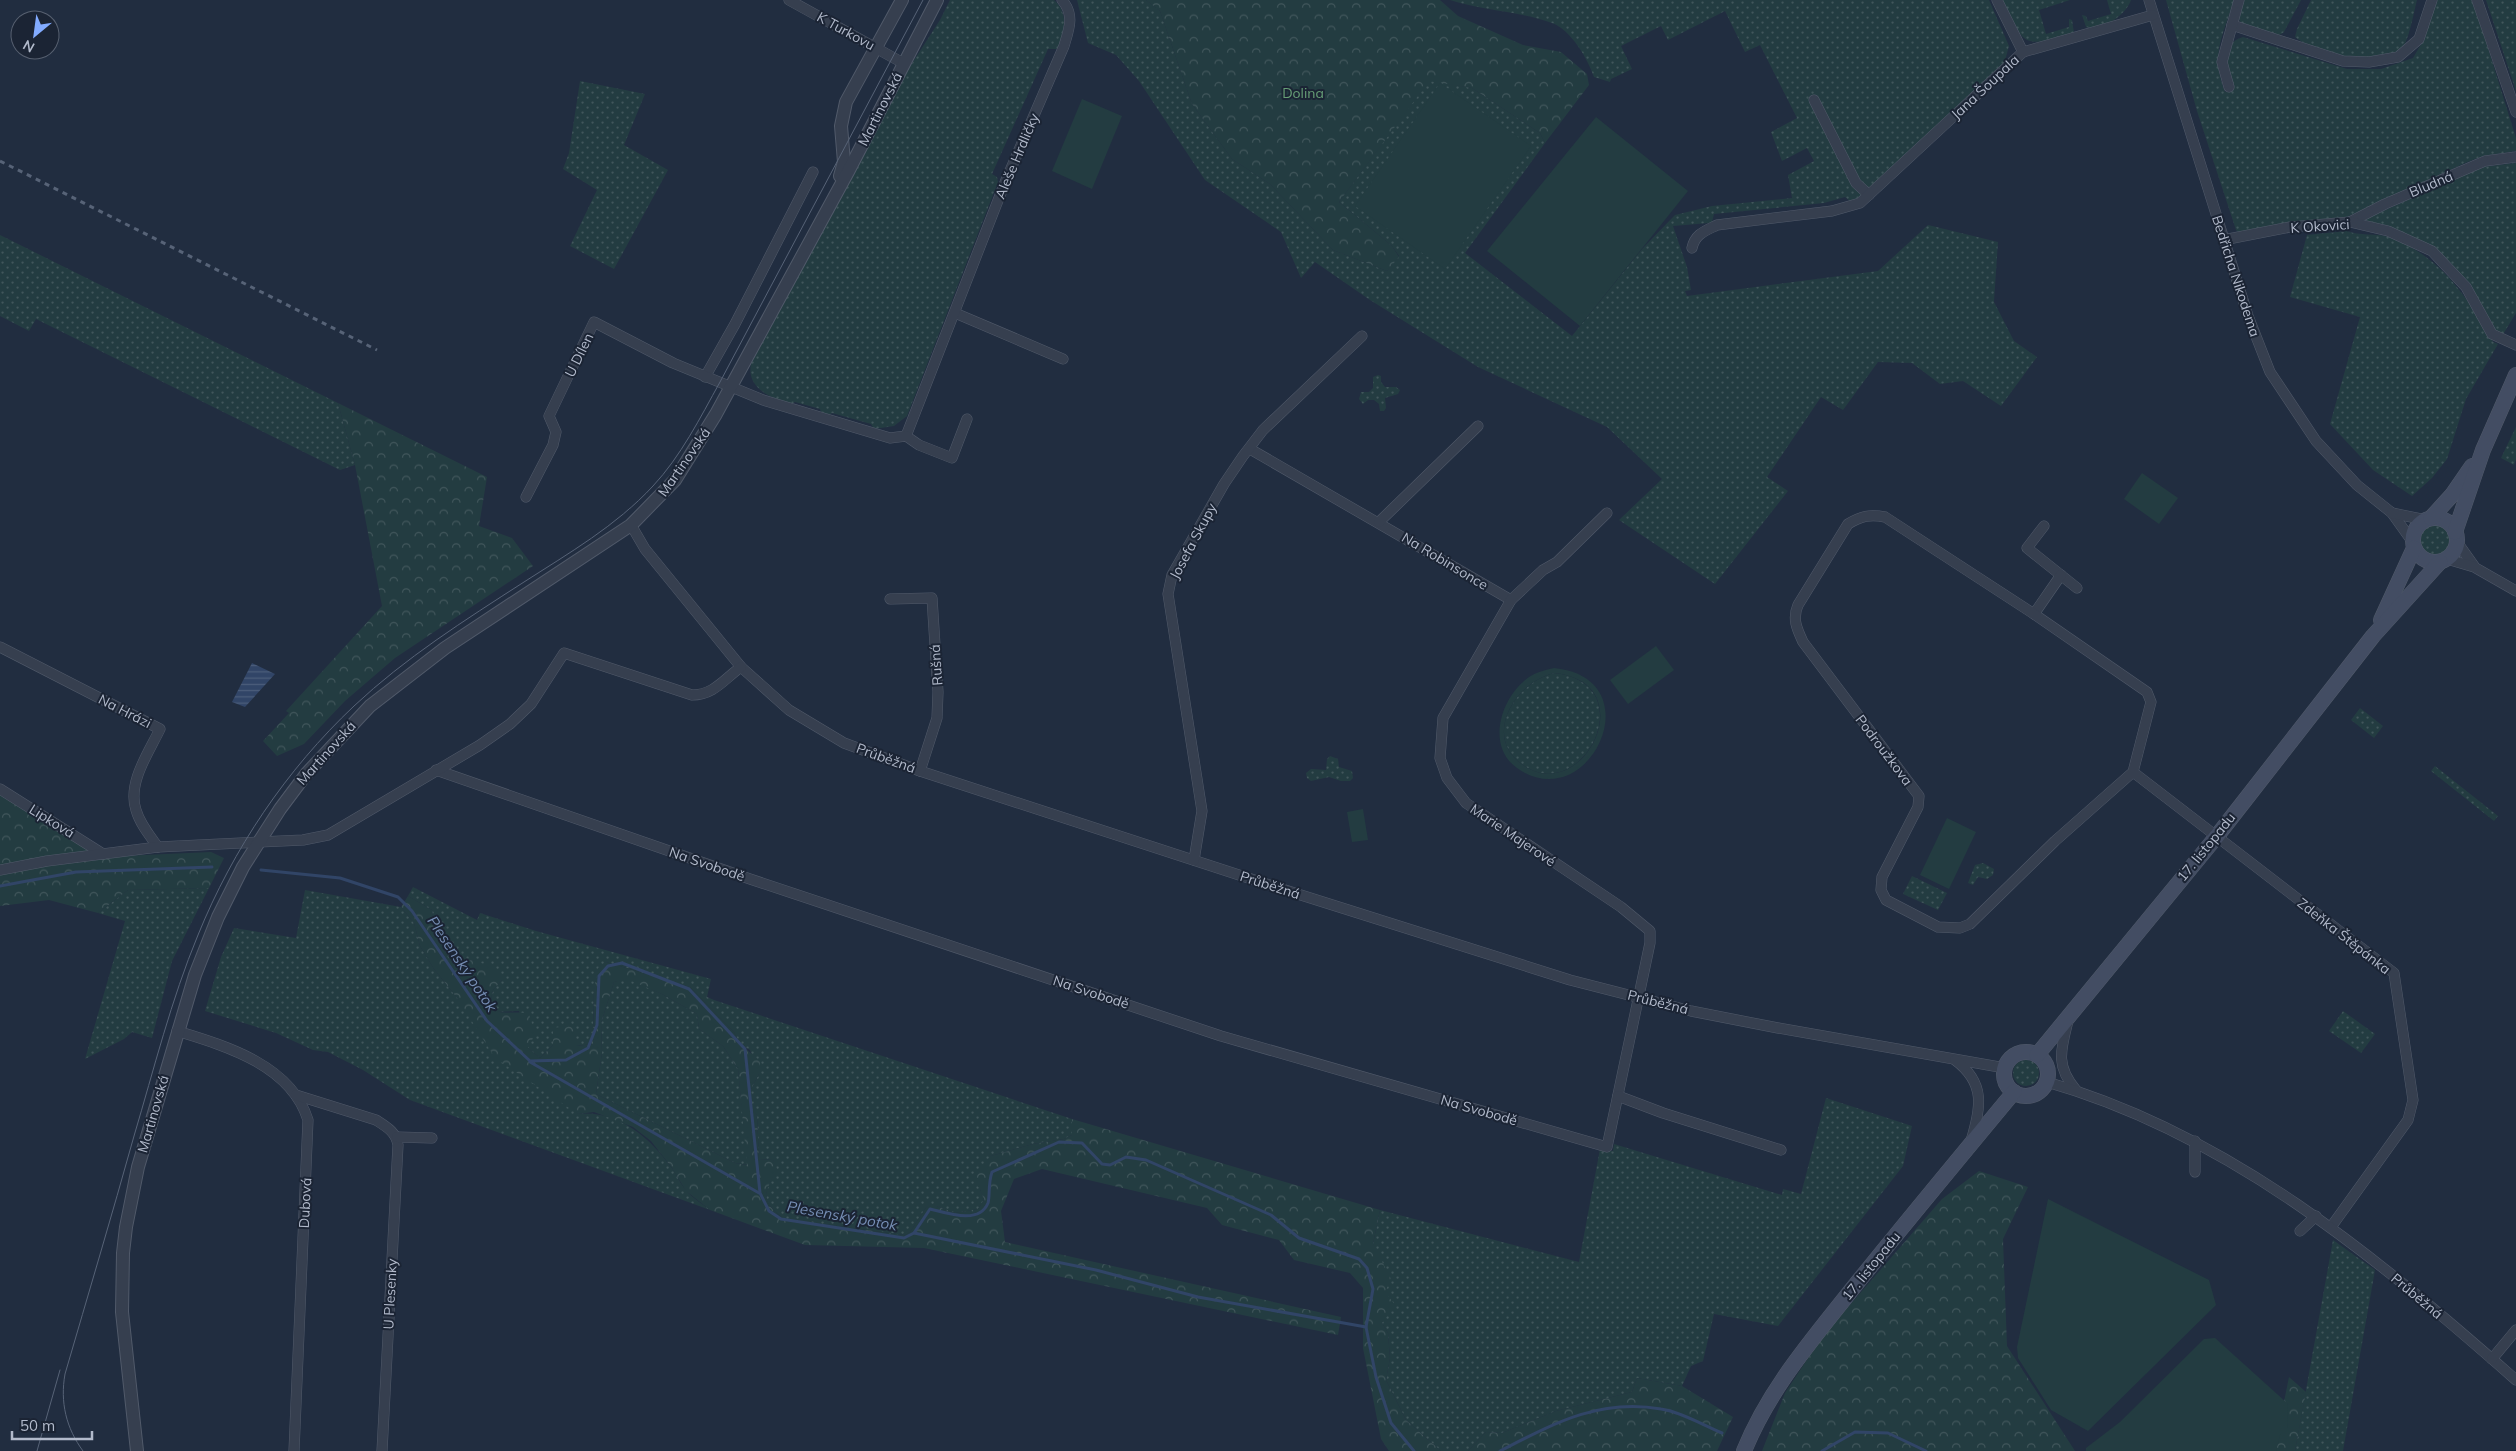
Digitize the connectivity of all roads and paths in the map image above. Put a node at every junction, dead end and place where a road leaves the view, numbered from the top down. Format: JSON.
{"nodes":[{"id":1,"x":788,"y":0,"type":"edge"},
{"id":2,"x":902,"y":0,"type":"edge"},
{"id":3,"x":937,"y":0,"type":"edge"},
{"id":4,"x":1062,"y":0,"type":"edge"},
{"id":5,"x":1997,"y":0,"type":"edge"},
{"id":6,"x":2149,"y":0,"type":"edge"},
{"id":7,"x":2239,"y":0,"type":"edge"},
{"id":8,"x":2432,"y":0,"type":"edge"},
{"id":9,"x":2477,"y":0,"type":"edge"},
{"id":10,"x":2153,"y":15,"type":"junction"},
{"id":11,"x":2232,"y":25,"type":"junction"},
{"id":12,"x":876,"y":48,"type":"junction"},
{"id":13,"x":2023,"y":52,"type":"junction"},
{"id":14,"x":903,"y":63,"type":"junction"},
{"id":15,"x":2229,"y":86,"type":"dead end"},
{"id":16,"x":1814,"y":100,"type":"dead end"},
{"id":17,"x":2516,"y":112,"type":"edge"},
{"id":18,"x":2516,"y":157,"type":"edge"},
{"id":19,"x":813,"y":172,"type":"dead end"},
{"id":20,"x":1869,"y":195,"type":"junction"},
{"id":21,"x":821,"y":217,"type":"junction"},
{"id":22,"x":2350,"y":222,"type":"junction"},
{"id":23,"x":2223,"y":240,"type":"junction"},
{"id":24,"x":1692,"y":248,"type":"dead end"},
{"id":25,"x":955,"y":313,"type":"junction"},
{"id":26,"x":1362,"y":336,"type":"dead end"},
{"id":27,"x":2516,"y":345,"type":"edge"},
{"id":28,"x":1063,"y":359,"type":"dead end"},
{"id":29,"x":2516,"y":375,"type":"edge"},
{"id":30,"x":705,"y":377,"type":"junction"},
{"id":31,"x":730,"y":387,"type":"junction"},
{"id":32,"x":967,"y":419,"type":"dead end"},
{"id":33,"x":1478,"y":426,"type":"dead end"},
{"id":34,"x":906,"y":436,"type":"junction"},
{"id":35,"x":1250,"y":449,"type":"junction"},
{"id":36,"x":2483,"y":450,"type":"junction"},
{"id":37,"x":526,"y":497,"type":"dead end"},
{"id":38,"x":2392,"y":513,"type":"junction"},
{"id":39,"x":1607,"y":514,"type":"dead end"},
{"id":40,"x":2428,"y":519,"type":"junction"},
{"id":41,"x":1379,"y":522,"type":"junction"},
{"id":42,"x":630,"y":525,"type":"junction"},
{"id":43,"x":2044,"y":526,"type":"dead end"},
{"id":44,"x":2456,"y":537,"type":"junction"},
{"id":45,"x":2413,"y":544,"type":"junction"},
{"id":46,"x":2443,"y":560,"type":"junction"},
{"id":47,"x":2474,"y":567,"type":"junction"},
{"id":48,"x":2061,"y":575,"type":"junction"},
{"id":49,"x":2077,"y":588,"type":"dead end"},
{"id":50,"x":2516,"y":591,"type":"edge"},
{"id":51,"x":890,"y":599,"type":"dead end"},
{"id":52,"x":1511,"y":600,"type":"junction"},
{"id":53,"x":2034,"y":614,"type":"junction"},
{"id":54,"x":2373,"y":636,"type":"junction"},
{"id":55,"x":0,"y":648,"type":"edge"},
{"id":56,"x":740,"y":667,"type":"junction"},
{"id":57,"x":436,"y":770,"type":"junction"},
{"id":58,"x":920,"y":771,"type":"junction"},
{"id":59,"x":2133,"y":772,"type":"junction"},
{"id":60,"x":0,"y":789,"type":"edge"},
{"id":61,"x":2216,"y":836,"type":"junction"},
{"id":62,"x":258,"y":842,"type":"junction"},
{"id":63,"x":158,"y":847,"type":"junction"},
{"id":64,"x":103,"y":854,"type":"junction"},
{"id":65,"x":1194,"y":860,"type":"junction"},
{"id":66,"x":0,"y":870,"type":"edge"},
{"id":67,"x":1638,"y":997,"type":"junction"},
{"id":68,"x":2069,"y":1016,"type":"junction"},
{"id":69,"x":177,"y":1031,"type":"junction"},
{"id":70,"x":2037,"y":1055,"type":"junction"},
{"id":71,"x":1954,"y":1060,"type":"junction"},
{"id":72,"x":2005,"y":1068,"type":"junction"},
{"id":73,"x":2046,"y":1082,"type":"junction"},
{"id":74,"x":2076,"y":1090,"type":"junction"},
{"id":75,"x":2014,"y":1092,"type":"junction"},
{"id":76,"x":296,"y":1095,"type":"junction"},
{"id":77,"x":1618,"y":1096,"type":"junction"},
{"id":78,"x":397,"y":1137,"type":"junction"},
{"id":79,"x":432,"y":1138,"type":"dead end"},
{"id":80,"x":2195,"y":1141,"type":"junction"},
{"id":81,"x":1968,"y":1147,"type":"junction"},
{"id":82,"x":1781,"y":1150,"type":"dead end"},
{"id":83,"x":2195,"y":1172,"type":"dead end"},
{"id":84,"x":2316,"y":1216,"type":"junction"},
{"id":85,"x":2330,"y":1227,"type":"junction"},
{"id":86,"x":2300,"y":1231,"type":"dead end"},
{"id":87,"x":2516,"y":1330,"type":"edge"},
{"id":88,"x":2492,"y":1359,"type":"junction"},
{"id":89,"x":2516,"y":1380,"type":"edge"},
{"id":90,"x":137,"y":1451,"type":"edge"},
{"id":91,"x":294,"y":1451,"type":"edge"},
{"id":92,"x":382,"y":1451,"type":"edge"},
{"id":93,"x":1744,"y":1451,"type":"edge"}],
"edges":[{"from":1,"to":12,"type":"street","name":"K Turkovu"},
{"from":2,"to":12,"type":"street","name":"Martinovská"},
{"from":3,"to":14,"type":"street","name":"Martinovská"},
{"from":4,"to":25,"type":"street","name":"Aleše Hrdličky"},
{"from":5,"to":13,"type":"street"},
{"from":6,"to":10,"type":"street","name":"Bedřicha Nikodema"},
{"from":7,"to":11,"type":"street"},
{"from":8,"to":11,"type":"street"},
{"from":9,"to":17,"type":"street"},
{"from":10,"to":13,"type":"street","name":"Jana Šoupala"},
{"from":10,"to":23,"type":"street","name":"Bedřicha Nikodema"},
{"from":11,"to":15,"type":"street"},
{"from":12,"to":14,"type":"street","name":"K Turkovu"},
{"from":12,"to":21,"type":"street","name":"Martinovská"},
{"from":13,"to":20,"type":"street","name":"Jana Šoupala"},
{"from":14,"to":21,"type":"street","name":"Martinovská"},
{"from":16,"to":20,"type":"street"},
{"from":18,"to":22,"type":"street","name":"Bludná"},
{"from":19,"to":30,"type":"street"},
{"from":20,"to":24,"type":"street","name":"Jana Šoupala"},
{"from":21,"to":31,"type":"street","name":"Martinovská"},
{"from":22,"to":23,"type":"street","name":"K Okovici"},
{"from":22,"to":27,"type":"street","name":"K Okovici"},
{"from":23,"to":38,"type":"street","name":"Bedřicha Nikodema"},
{"from":25,"to":28,"type":"street"},
{"from":25,"to":34,"type":"street","name":"Aleše Hrdličky"},
{"from":26,"to":35,"type":"street","name":"Josefa Skupy"},
{"from":29,"to":36,"type":"main road"},
{"from":30,"to":31,"type":"street","name":"U Dílen"},
{"from":30,"to":37,"type":"street","name":"U Dílen"},
{"from":31,"to":34,"type":"street"},
{"from":31,"to":42,"type":"street","name":"Martinovská"},
{"from":32,"to":34,"type":"street"},
{"from":33,"to":41,"type":"street"},
{"from":35,"to":41,"type":"street","name":"Na Robinsonce"},
{"from":35,"to":65,"type":"street","name":"Josefa Skupy"},
{"from":36,"to":40,"type":"main road"},
{"from":36,"to":44,"type":"main road"},
{"from":38,"to":40,"type":"street","name":"Bedřicha Nikodema"},
{"from":38,"to":45,"type":"street","name":"Bedřicha Nikodema"},
{"from":39,"to":52,"type":"street","name":"Marie Majerové"},
{"from":40,"to":44,"type":"main road"},
{"from":40,"to":45,"type":"main road"},
{"from":41,"to":52,"type":"street","name":"Na Robinsonce"},
{"from":42,"to":56,"type":"street","name":"Průběžná"},
{"from":42,"to":62,"type":"street","name":"Martinovská"},
{"from":43,"to":48,"type":"street"},
{"from":44,"to":46,"type":"main road"},
{"from":44,"to":47,"type":"street"},
{"from":45,"to":46,"type":"main road"},
{"from":45,"to":54,"type":"main road","name":"17. listopadu"},
{"from":46,"to":47,"type":"street"},
{"from":46,"to":54,"type":"main road","name":"17. listopadu"},
{"from":47,"to":50,"type":"street"},
{"from":48,"to":49,"type":"street"},
{"from":48,"to":53,"type":"street"},
{"from":51,"to":58,"type":"street","name":"Rušná"},
{"from":52,"to":67,"type":"street","name":"Marie Majerové"},
{"from":53,"to":59,"type":"street","name":"Podroužkova"},
{"from":53,"to":59,"type":"street","name":"Podroužkova"},
{"from":54,"to":61,"type":"main road","name":"17. listopadu"},
{"from":55,"to":63,"type":"street","name":"Na Hrázi"},
{"from":56,"to":57,"type":"street"},
{"from":56,"to":58,"type":"street","name":"Průběžná"},
{"from":57,"to":62,"type":"street"},
{"from":57,"to":77,"type":"street","name":"Na Svobodě"},
{"from":58,"to":65,"type":"street","name":"Průběžná"},
{"from":59,"to":61,"type":"street"},
{"from":60,"to":64,"type":"street","name":"Lipková"},
{"from":61,"to":68,"type":"main road","name":"17. listopadu"},
{"from":61,"to":85,"type":"street","name":"Zdeňka Štěpánka"},
{"from":62,"to":63,"type":"street"},
{"from":62,"to":69,"type":"street","name":"Martinovská"},
{"from":63,"to":64,"type":"street"},
{"from":64,"to":66,"type":"street"},
{"from":65,"to":67,"type":"street","name":"Průběžná"},
{"from":67,"to":71,"type":"street","name":"Průběžná"},
{"from":67,"to":77,"type":"street","name":"Na Svobodě"},
{"from":68,"to":70,"type":"main road","name":"17. listopadu"},
{"from":68,"to":74,"type":"street"},
{"from":69,"to":76,"type":"street","name":"Dubová"},
{"from":69,"to":90,"type":"street","name":"Martinovská"},
{"from":70,"to":72,"type":"main road"},
{"from":70,"to":73,"type":"main road"},
{"from":71,"to":72,"type":"street","name":"Průběžná"},
{"from":71,"to":81,"type":"street"},
{"from":72,"to":75,"type":"main road"},
{"from":73,"to":74,"type":"street","name":"Průběžná"},
{"from":73,"to":75,"type":"main road"},
{"from":74,"to":80,"type":"street","name":"Průběžná"},
{"from":75,"to":81,"type":"main road","name":"17. listopadu"},
{"from":76,"to":78,"type":"street"},
{"from":76,"to":91,"type":"street","name":"Dubová"},
{"from":77,"to":82,"type":"street"},
{"from":78,"to":79,"type":"street"},
{"from":78,"to":92,"type":"street","name":"U Plesenky"},
{"from":80,"to":83,"type":"street"},
{"from":80,"to":84,"type":"street","name":"Průběžná"},
{"from":81,"to":93,"type":"main road","name":"17. listopadu"},
{"from":84,"to":85,"type":"street","name":"Průběžná"},
{"from":84,"to":86,"type":"street"},
{"from":85,"to":88,"type":"street","name":"Průběžná"},
{"from":87,"to":88,"type":"street"},
{"from":88,"to":89,"type":"street","name":"Průběžná"}]}
